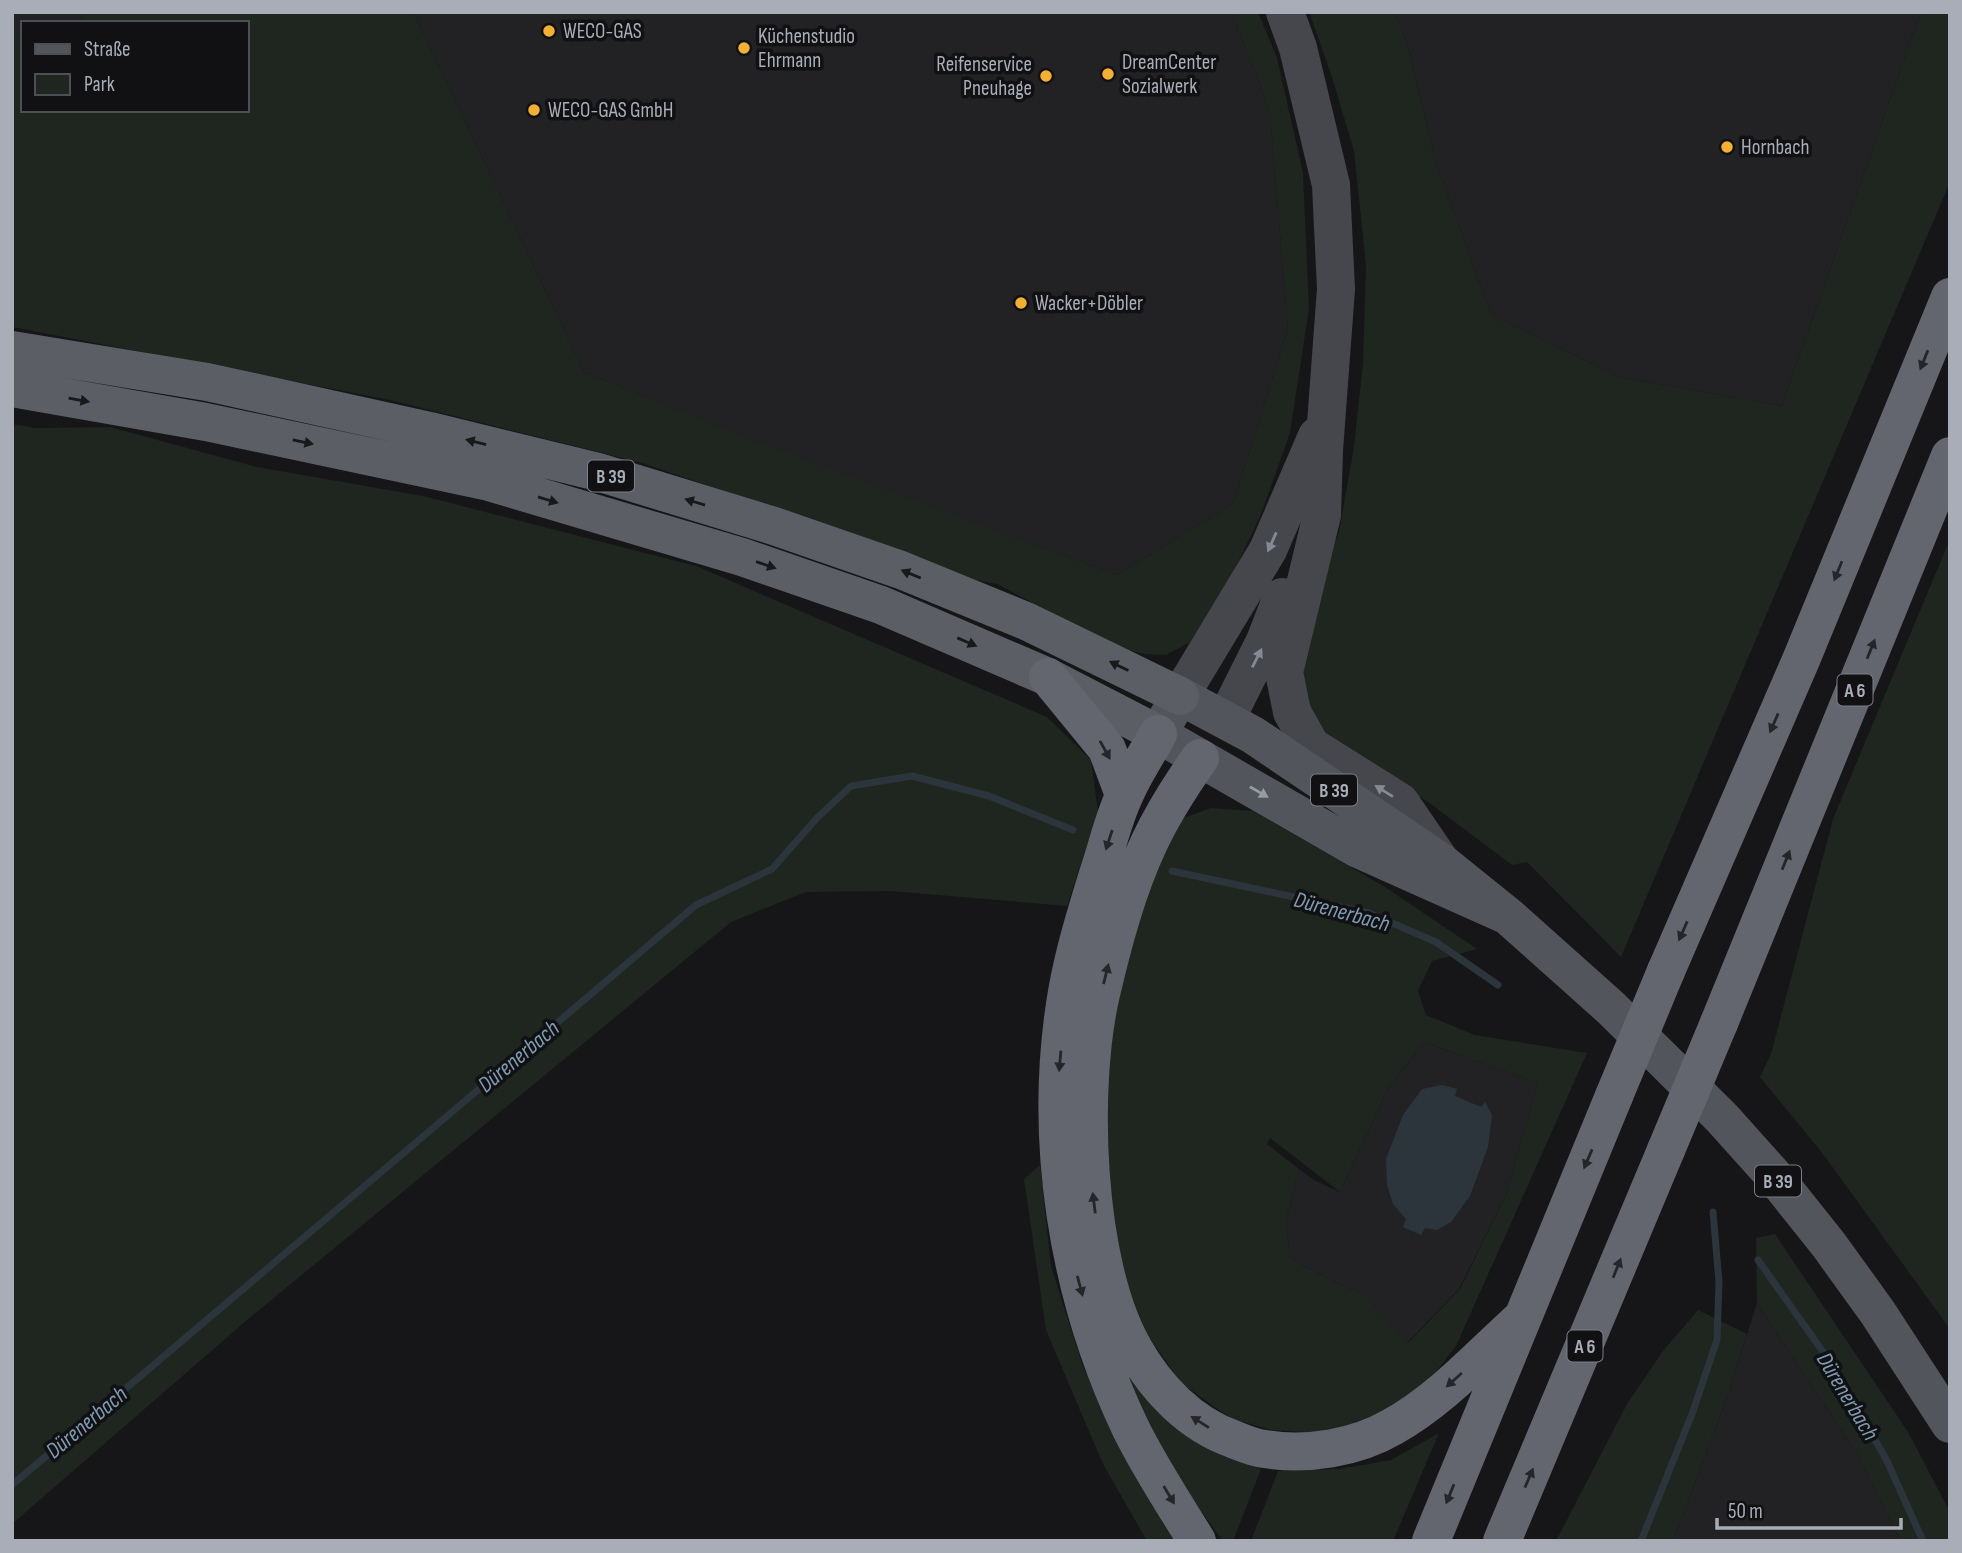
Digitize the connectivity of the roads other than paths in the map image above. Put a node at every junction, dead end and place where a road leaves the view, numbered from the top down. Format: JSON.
{"nodes":[{"id":1,"x":1285,"y":12,"type":"edge"},
{"id":2,"x":1950,"y":297,"type":"edge"},
{"id":3,"x":12,"y":350,"type":"edge"},
{"id":4,"x":12,"y":388,"type":"edge"},
{"id":5,"x":1327,"y":412,"type":"junction"},
{"id":6,"x":1324,"y":450,"type":"junction"},
{"id":7,"x":1950,"y":456,"type":"edge"},
{"id":8,"x":1048,"y":677,"type":"junction"},
{"id":9,"x":1180,"y":696,"type":"junction"},
{"id":10,"x":1226,"y":719,"type":"junction"},
{"id":11,"x":1158,"y":734,"type":"junction"},
{"id":12,"x":1200,"y":758,"type":"junction"},
{"id":13,"x":1124,"y":795,"type":"junction"},
{"id":14,"x":1441,"y":862,"type":"junction"},
{"id":15,"x":1508,"y":916,"type":"junction"},
{"id":16,"x":1522,"y":1318,"type":"junction"},
{"id":17,"x":1950,"y":1424,"type":"edge"},
{"id":18,"x":1198,"y":1541,"type":"edge"},
{"id":19,"x":1431,"y":1541,"type":"edge"},
{"id":20,"x":1502,"y":1541,"type":"edge"}],
"edges":[{"from":1,"to":5,"type":"main road"},
{"from":2,"to":16,"type":"highway","one_way":true,"bridge":true},
{"from":9,"to":3,"type":"highway","number":"B 39","one_way":true},
{"from":4,"to":8,"type":"highway","number":"B 39","one_way":true},
{"from":5,"to":6,"type":"main road"},
{"from":5,"to":9,"type":"main road","one_way":true},
{"from":10,"to":6,"type":"main road","one_way":true},
{"from":14,"to":6,"type":"main road","one_way":true},
{"from":20,"to":7,"type":"highway","number":"A 6","one_way":true,"bridge":true},
{"from":8,"to":11,"type":"highway","number":"B 39"},
{"from":8,"to":13,"type":"highway","one_way":true},
{"from":9,"to":10,"type":"main road","number":"B 39"},
{"from":9,"to":11,"type":"main road"},
{"from":10,"to":12,"type":"main road"},
{"from":10,"to":14,"type":"main road","number":"B 39"},
{"from":11,"to":12,"type":"main road","number":"B 39"},
{"from":11,"to":13,"type":"highway"},
{"from":12,"to":15,"type":"main road","number":"B 39","one_way":true},
{"from":16,"to":12,"type":"highway","one_way":true},
{"from":13,"to":18,"type":"highway","one_way":true},
{"from":14,"to":15,"type":"main road","number":"B 39"},
{"from":15,"to":17,"type":"main road","number":"B 39"},
{"from":16,"to":19,"type":"highway","one_way":true}]}
